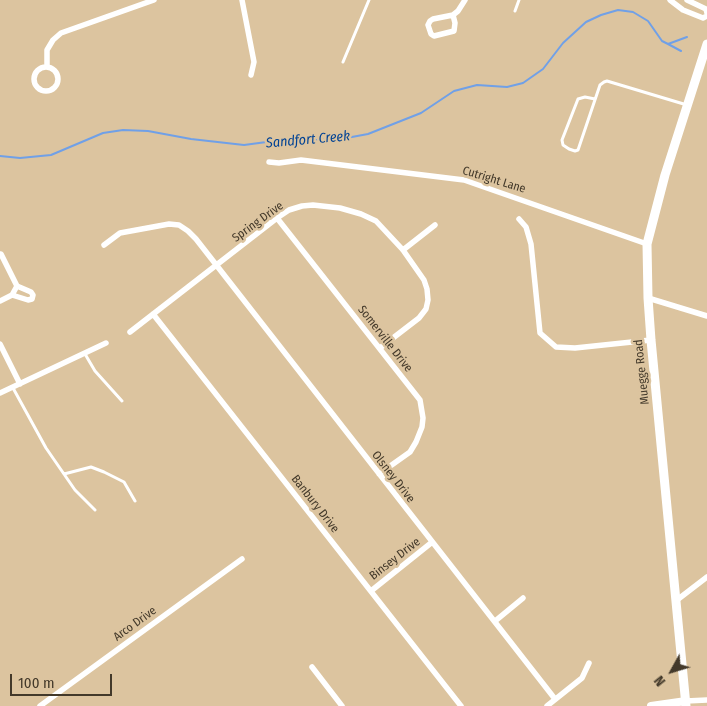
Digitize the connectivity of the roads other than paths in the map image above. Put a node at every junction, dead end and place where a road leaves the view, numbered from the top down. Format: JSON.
{"nodes":[{"id":1,"x":154,"y":0,"type":"edge"},
{"id":2,"x":242,"y":0,"type":"edge"},
{"id":3,"x":369,"y":0,"type":"edge"},
{"id":4,"x":465,"y":0,"type":"edge"},
{"id":5,"x":519,"y":0,"type":"edge"},
{"id":6,"x":670,"y":0,"type":"edge"},
{"id":7,"x":687,"y":0,"type":"edge"},
{"id":8,"x":515,"y":11,"type":"dead end"},
{"id":9,"x":707,"y":14,"type":"edge"},
{"id":10,"x":453,"y":15,"type":"junction"},
{"id":11,"x":707,"y":44,"type":"edge"},
{"id":12,"x":344,"y":62,"type":"dead end"},
{"id":13,"x":47,"y":67,"type":"junction"},
{"id":14,"x":251,"y":75,"type":"dead end"},
{"id":15,"x":595,"y":99,"type":"junction"},
{"id":16,"x":687,"y":105,"type":"junction"},
{"id":17,"x":268,"y":162,"type":"dead end"},
{"id":18,"x":276,"y":218,"type":"junction"},
{"id":19,"x":519,"y":219,"type":"dead end"},
{"id":20,"x":435,"y":225,"type":"dead end"},
{"id":21,"x":647,"y":244,"type":"junction"},
{"id":22,"x":104,"y":245,"type":"dead end"},
{"id":23,"x":403,"y":250,"type":"junction"},
{"id":24,"x":1,"y":254,"type":"edge"},
{"id":25,"x":217,"y":266,"type":"junction"},
{"id":26,"x":17,"y":286,"type":"junction"},
{"id":27,"x":12,"y":295,"type":"junction"},
{"id":28,"x":648,"y":298,"type":"junction"},
{"id":29,"x":0,"y":301,"type":"edge"},
{"id":30,"x":154,"y":314,"type":"junction"},
{"id":31,"x":707,"y":316,"type":"edge"},
{"id":32,"x":130,"y":332,"type":"dead end"},
{"id":33,"x":651,"y":340,"type":"junction"},
{"id":34,"x":106,"y":343,"type":"dead end"},
{"id":35,"x":0,"y":346,"type":"edge"},
{"id":36,"x":380,"y":348,"type":"junction"},
{"id":37,"x":85,"y":353,"type":"junction"},
{"id":38,"x":20,"y":384,"type":"junction"},
{"id":39,"x":13,"y":387,"type":"junction"},
{"id":40,"x":0,"y":393,"type":"edge"},
{"id":41,"x":122,"y":401,"type":"dead end"},
{"id":42,"x":64,"y":474,"type":"junction"},
{"id":43,"x":379,"y":474,"type":"junction"},
{"id":44,"x":135,"y":500,"type":"dead end"},
{"id":45,"x":95,"y":510,"type":"dead end"},
{"id":46,"x":432,"y":543,"type":"junction"},
{"id":47,"x":242,"y":559,"type":"dead end"},
{"id":48,"x":707,"y":577,"type":"edge"},
{"id":49,"x":371,"y":591,"type":"junction"},
{"id":50,"x":523,"y":598,"type":"dead end"},
{"id":51,"x":677,"y":600,"type":"junction"},
{"id":52,"x":494,"y":621,"type":"junction"},
{"id":53,"x":589,"y":663,"type":"dead end"},
{"id":54,"x":312,"y":667,"type":"dead end"},
{"id":55,"x":555,"y":699,"type":"junction"},
{"id":56,"x":707,"y":700,"type":"edge"},
{"id":57,"x":686,"y":704,"type":"edge"},
{"id":58,"x":40,"y":706,"type":"edge"},
{"id":59,"x":342,"y":706,"type":"edge"},
{"id":60,"x":461,"y":706,"type":"edge"},
{"id":61,"x":547,"y":706,"type":"edge"},
{"id":62,"x":651,"y":706,"type":"edge"}],
"edges":[{"from":1,"to":13,"type":"street"},
{"from":2,"to":14,"type":"street"},
{"from":3,"to":12,"type":"lane"},
{"from":4,"to":10,"type":"street"},
{"from":5,"to":8,"type":"lane"},
{"from":6,"to":9,"type":"street"},
{"from":7,"to":9,"type":"street"},
{"from":10,"to":10,"type":"street"},
{"from":11,"to":16,"type":"main road","name":"Muegge Road"},
{"from":13,"to":13,"type":"street"},
{"from":15,"to":15,"type":"lane"},
{"from":15,"to":16,"type":"lane"},
{"from":16,"to":21,"type":"main road","name":"Muegge Road"},
{"from":17,"to":21,"type":"street","name":"Cutright Lane"},
{"from":18,"to":23,"type":"street","name":"Spring Drive"},
{"from":18,"to":25,"type":"street","name":"Spring Drive"},
{"from":18,"to":36,"type":"street","name":"Somerville Drive"},
{"from":19,"to":33,"type":"street"},
{"from":20,"to":23,"type":"street"},
{"from":21,"to":28,"type":"main road","name":"Muegge Road"},
{"from":22,"to":25,"type":"street","name":"Olsney Drive"},
{"from":23,"to":36,"type":"street","name":"Spring Drive"},
{"from":24,"to":26,"type":"street"},
{"from":25,"to":30,"type":"street","name":"Spring Drive"},
{"from":25,"to":43,"type":"street","name":"Olsney Drive"},
{"from":26,"to":27,"type":"street"},
{"from":26,"to":27,"type":"street"},
{"from":27,"to":29,"type":"street"},
{"from":28,"to":31,"type":"street"},
{"from":28,"to":33,"type":"main road","name":"Muegge Road"},
{"from":30,"to":32,"type":"street","name":"Spring Drive"},
{"from":30,"to":49,"type":"street","name":"Banbury Drive"},
{"from":33,"to":51,"type":"main road","name":"Muegge Road"},
{"from":34,"to":37,"type":"street"},
{"from":35,"to":38,"type":"street"},
{"from":36,"to":43,"type":"street","name":"Somerville Drive"},
{"from":37,"to":38,"type":"street"},
{"from":37,"to":41,"type":"lane"},
{"from":38,"to":39,"type":"street"},
{"from":39,"to":40,"type":"street"},
{"from":39,"to":42,"type":"lane"},
{"from":42,"to":44,"type":"lane"},
{"from":42,"to":45,"type":"lane"},
{"from":43,"to":46,"type":"street","name":"Olsney Drive"},
{"from":46,"to":49,"type":"street","name":"Binsey Drive"},
{"from":46,"to":52,"type":"street","name":"Olsney Drive"},
{"from":47,"to":58,"type":"street","name":"Arco Drive"},
{"from":48,"to":51,"type":"street"},
{"from":49,"to":60,"type":"street","name":"Banbury Drive"},
{"from":50,"to":52,"type":"street"},
{"from":51,"to":57,"type":"main road","name":"Muegge Road"},
{"from":52,"to":55,"type":"street","name":"Olsney Drive"},
{"from":53,"to":55,"type":"street"},
{"from":54,"to":59,"type":"street"},
{"from":55,"to":61,"type":"street"},
{"from":56,"to":57,"type":"street"},
{"from":57,"to":62,"type":"street"}]}
